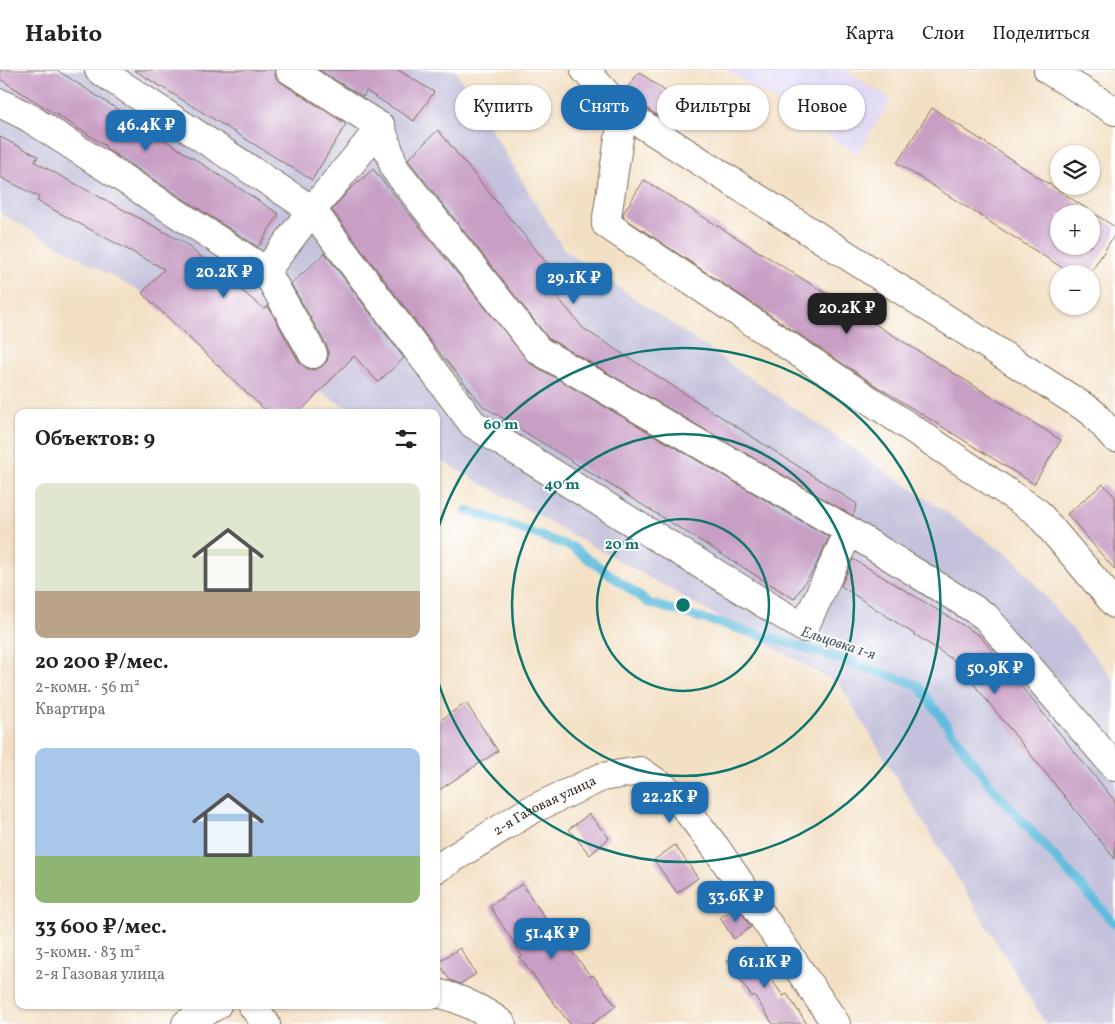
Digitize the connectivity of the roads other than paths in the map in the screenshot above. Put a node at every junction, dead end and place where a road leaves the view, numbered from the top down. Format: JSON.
{"nodes":[{"id":1,"x":99,"y":70,"type":"edge"},
{"id":2,"x":290,"y":70,"type":"edge"},
{"id":3,"x":585,"y":70,"type":"edge"},
{"id":4,"x":1048,"y":70,"type":"edge"},
{"id":5,"x":599,"y":85,"type":"edge"},
{"id":6,"x":0,"y":103,"type":"edge"},
{"id":7,"x":1115,"y":111,"type":"edge"},
{"id":8,"x":382,"y":127,"type":"junction"},
{"id":9,"x":647,"y":127,"type":"edge"},
{"id":10,"x":620,"y":130,"type":"edge"},
{"id":11,"x":312,"y":210,"type":"junction"},
{"id":12,"x":266,"y":271,"type":"junction"},
{"id":13,"x":313,"y":354,"type":"dead end"},
{"id":14,"x":1115,"y":438,"type":"edge"},
{"id":15,"x":849,"y":532,"type":"junction"},
{"id":16,"x":1115,"y":604,"type":"edge"},
{"id":17,"x":1115,"y":767,"type":"edge"},
{"id":18,"x":440,"y":867,"type":"edge"},
{"id":19,"x":440,"y":994,"type":"edge"},
{"id":20,"x":210,"y":1009,"type":"edge"},
{"id":21,"x":255,"y":1009,"type":"edge"},
{"id":22,"x":186,"y":1024,"type":"edge"},
{"id":23,"x":266,"y":1024,"type":"edge"},
{"id":24,"x":502,"y":1024,"type":"edge"},
{"id":25,"x":836,"y":1024,"type":"edge"}],
"edges":[{"from":1,"to":11,"type":"street"},
{"from":2,"to":8,"type":"street"},
{"from":3,"to":5,"type":"street"},
{"from":4,"to":7,"type":"street"},
{"from":6,"to":12,"type":"street"},
{"from":8,"to":11,"type":"street"},
{"from":8,"to":15,"type":"street"},
{"from":9,"to":14,"type":"street"},
{"from":10,"to":16,"type":"street"},
{"from":11,"to":12,"type":"street"},
{"from":11,"to":15,"type":"street"},
{"from":12,"to":13,"type":"street"},
{"from":15,"to":17,"type":"street"},
{"from":18,"to":25,"type":"street","name":"2-я Газовая улица"},
{"from":19,"to":24,"type":"street"},
{"from":20,"to":22,"type":"street"},
{"from":21,"to":23,"type":"street"}]}
